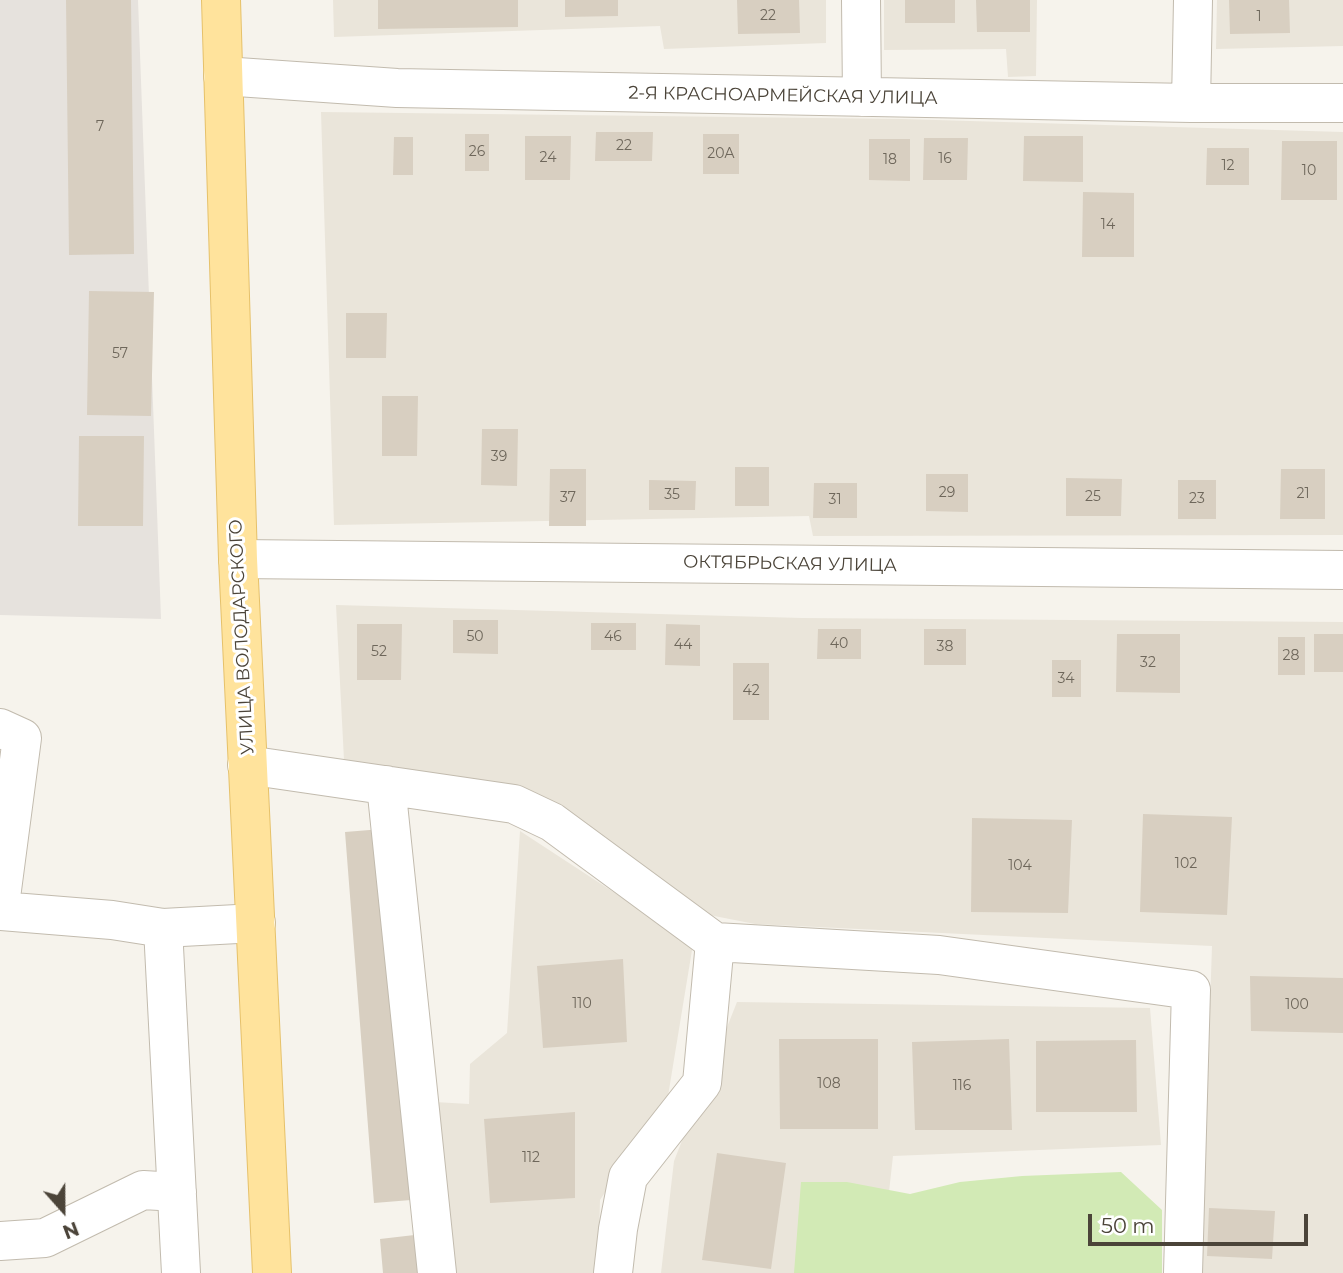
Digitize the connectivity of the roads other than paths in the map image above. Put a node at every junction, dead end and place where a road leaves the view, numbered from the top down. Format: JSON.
{"nodes":[{"id":1,"x":221,"y":0,"type":"edge"},
{"id":2,"x":861,"y":0,"type":"edge"},
{"id":3,"x":1193,"y":0,"type":"edge"},
{"id":4,"x":223,"y":76,"type":"junction"},
{"id":5,"x":862,"y":97,"type":"junction"},
{"id":6,"x":1191,"y":103,"type":"junction"},
{"id":7,"x":1343,"y":103,"type":"edge"},
{"id":8,"x":237,"y":559,"type":"junction"},
{"id":9,"x":1343,"y":569,"type":"edge"},
{"id":10,"x":0,"y":728,"type":"edge"},
{"id":11,"x":247,"y":765,"type":"junction"},
{"id":12,"x":386,"y":785,"type":"junction"},
{"id":13,"x":0,"y":905,"type":"edge"},
{"id":14,"x":0,"y":911,"type":"edge"},
{"id":15,"x":256,"y":923,"type":"junction"},
{"id":16,"x":163,"y":928,"type":"junction"},
{"id":17,"x":715,"y":943,"type":"junction"},
{"id":18,"x":177,"y":1192,"type":"junction"},
{"id":19,"x":0,"y":1241,"type":"edge"},
{"id":20,"x":181,"y":1273,"type":"edge"},
{"id":21,"x":272,"y":1273,"type":"edge"},
{"id":22,"x":437,"y":1273,"type":"edge"},
{"id":23,"x":613,"y":1273,"type":"edge"},
{"id":24,"x":1183,"y":1273,"type":"edge"}],
"edges":[{"from":1,"to":4,"type":"main road","name":"УЛИЦА ВОЛОДАРСКОГО"},
{"from":2,"to":5,"type":"street"},
{"from":3,"to":6,"type":"street"},
{"from":4,"to":5,"type":"street","name":"2-Я КРАСНОАРМЕЙСКАЯ УЛИЦА"},
{"from":4,"to":8,"type":"main road","name":"УЛИЦА ВОЛОДАРСКОГО"},
{"from":5,"to":6,"type":"street","name":"2-Я КРАСНОАРМЕЙСКАЯ УЛИЦА"},
{"from":6,"to":7,"type":"street","name":"2-Я КРАСНОАРМЕЙСКАЯ УЛИЦА"},
{"from":8,"to":9,"type":"street","name":"ОКТЯБРЬСКАЯ УЛИЦА"},
{"from":8,"to":11,"type":"main road","name":"УЛИЦА ВОЛОДАРСКОГО"},
{"from":10,"to":13,"type":"street"},
{"from":11,"to":12,"type":"street"},
{"from":11,"to":15,"type":"main road","name":"УЛИЦА ВОЛОДАРСКОГО"},
{"from":12,"to":17,"type":"street"},
{"from":12,"to":22,"type":"street"},
{"from":14,"to":16,"type":"street"},
{"from":15,"to":16,"type":"street"},
{"from":15,"to":21,"type":"main road","name":"УЛИЦА ВОЛОДАРСКОГО"},
{"from":16,"to":18,"type":"street"},
{"from":17,"to":23,"type":"street"},
{"from":17,"to":24,"type":"street"},
{"from":18,"to":19,"type":"street"},
{"from":18,"to":20,"type":"street"}]}
